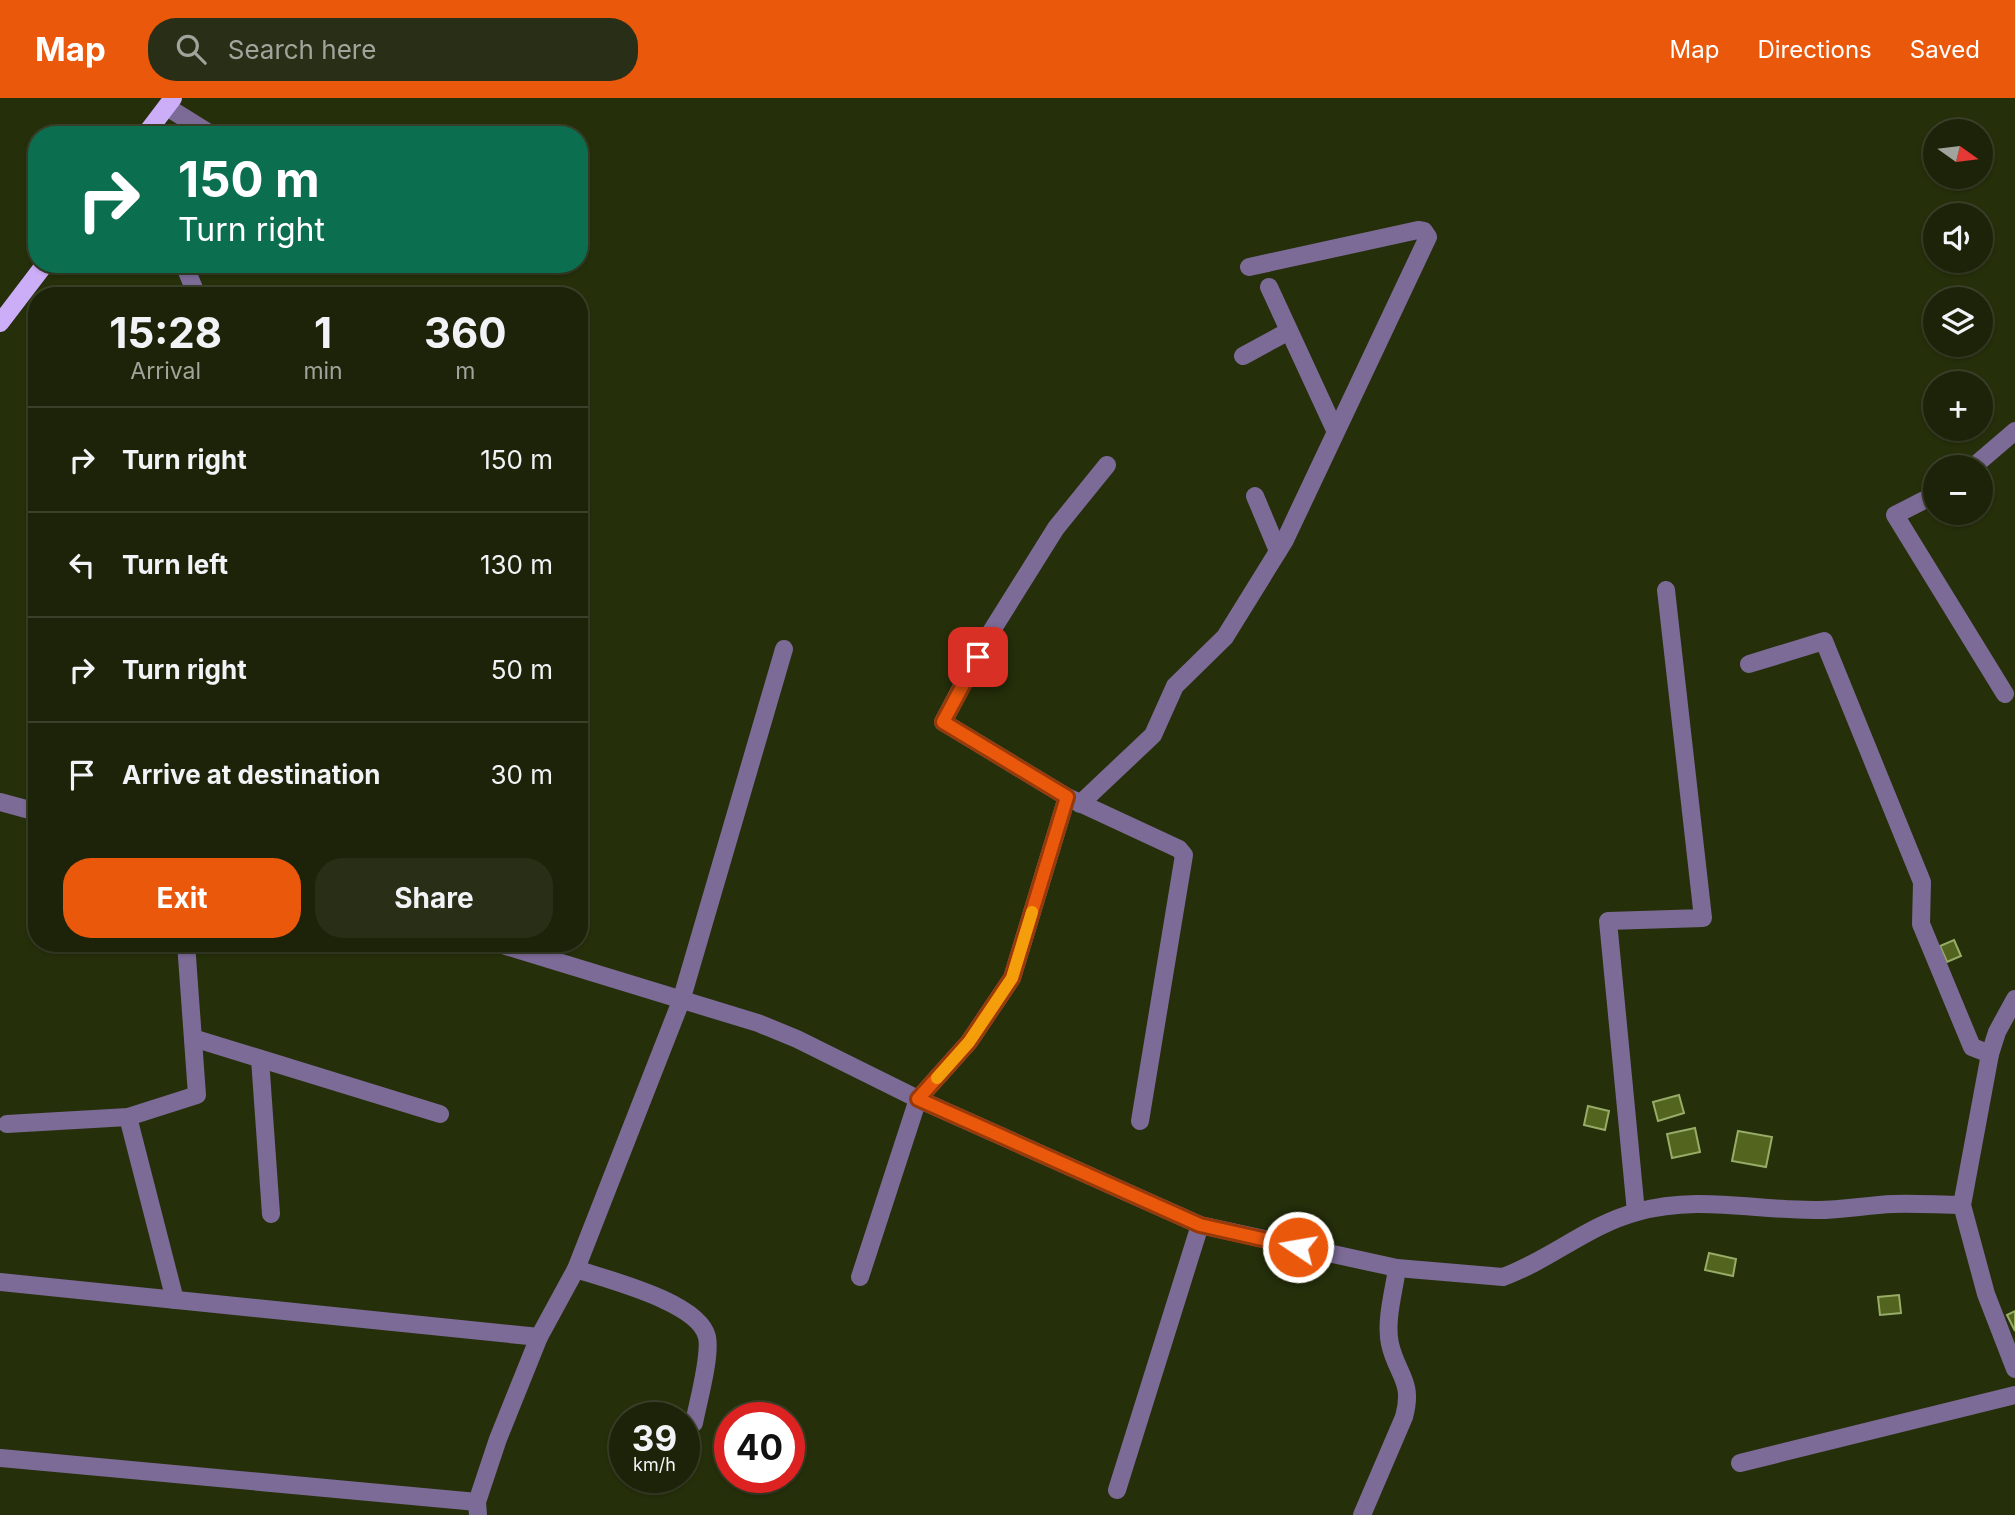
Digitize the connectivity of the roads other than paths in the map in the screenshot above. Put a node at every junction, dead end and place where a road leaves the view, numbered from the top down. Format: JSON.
{"nodes":[{"id":1,"x":170,"y":102,"type":"edge"},
{"id":2,"x":152,"y":126,"type":"edge"},
{"id":3,"x":201,"y":126,"type":"edge"},
{"id":4,"x":1249,"y":267,"type":"dead end"},
{"id":5,"x":39,"y":273,"type":"edge"},
{"id":6,"x":28,"y":287,"type":"edge"},
{"id":7,"x":28,"y":287,"type":"edge"},
{"id":8,"x":1269,"y":287,"type":"dead end"},
{"id":9,"x":0,"y":323,"type":"edge"},
{"id":10,"x":1289,"y":331,"type":"junction"},
{"id":11,"x":1243,"y":356,"type":"dead end"},
{"id":12,"x":1335,"y":430,"type":"junction"},
{"id":13,"x":2015,"y":430,"type":"edge"},
{"id":14,"x":1987,"y":455,"type":"edge"},
{"id":15,"x":1107,"y":465,"type":"dead end"},
{"id":16,"x":1255,"y":496,"type":"dead end"},
{"id":17,"x":1923,"y":501,"type":"edge"},
{"id":18,"x":1278,"y":551,"type":"junction"},
{"id":19,"x":1666,"y":590,"type":"dead end"},
{"id":20,"x":784,"y":649,"type":"dead end"},
{"id":21,"x":1749,"y":664,"type":"dead end"},
{"id":22,"x":2005,"y":694,"type":"dead end"},
{"id":23,"x":1074,"y":800,"type":"junction"},
{"id":24,"x":0,"y":802,"type":"edge"},
{"id":25,"x":28,"y":810,"type":"edge"},
{"id":26,"x":187,"y":952,"type":"edge"},
{"id":27,"x":525,"y":952,"type":"edge"},
{"id":28,"x":2015,"y":999,"type":"edge"},
{"id":29,"x":681,"y":1001,"type":"junction"},
{"id":30,"x":193,"y":1038,"type":"junction"},
{"id":31,"x":1990,"y":1054,"type":"junction"},
{"id":32,"x":260,"y":1059,"type":"junction"},
{"id":33,"x":918,"y":1099,"type":"junction"},
{"id":34,"x":440,"y":1114,"type":"dead end"},
{"id":35,"x":128,"y":1117,"type":"junction"},
{"id":36,"x":1140,"y":1121,"type":"dead end"},
{"id":37,"x":7,"y":1124,"type":"dead end"},
{"id":38,"x":1962,"y":1205,"type":"junction"},
{"id":39,"x":1636,"y":1212,"type":"junction"},
{"id":40,"x":271,"y":1214,"type":"dead end"},
{"id":41,"x":1200,"y":1225,"type":"junction"},
{"id":42,"x":1397,"y":1268,"type":"junction"},
{"id":43,"x":576,"y":1269,"type":"junction"},
{"id":44,"x":860,"y":1277,"type":"dead end"},
{"id":45,"x":0,"y":1282,"type":"edge"},
{"id":46,"x":175,"y":1300,"type":"junction"},
{"id":47,"x":539,"y":1337,"type":"junction"},
{"id":48,"x":2015,"y":1368,"type":"edge"},
{"id":49,"x":2015,"y":1395,"type":"edge"},
{"id":50,"x":698,"y":1402,"type":"edge"},
{"id":51,"x":1,"y":1458,"type":"edge"},
{"id":52,"x":1740,"y":1463,"type":"dead end"},
{"id":53,"x":1116,"y":1490,"type":"dead end"},
{"id":54,"x":477,"y":1508,"type":"edge"},
{"id":55,"x":1362,"y":1515,"type":"edge"}],
"edges":[{"from":1,"to":2,"type":"main road"},
{"from":1,"to":3,"type":"street"},
{"from":4,"to":12,"type":"street"},
{"from":5,"to":6,"type":"main road"},
{"from":7,"to":9,"type":"main road"},
{"from":8,"to":10,"type":"street"},
{"from":10,"to":11,"type":"street"},
{"from":10,"to":12,"type":"street"},
{"from":12,"to":18,"type":"street"},
{"from":13,"to":14,"type":"street"},
{"from":15,"to":23,"type":"street"},
{"from":16,"to":18,"type":"street"},
{"from":17,"to":22,"type":"street"},
{"from":18,"to":23,"type":"street"},
{"from":19,"to":39,"type":"street"},
{"from":20,"to":29,"type":"street"},
{"from":21,"to":31,"type":"street"},
{"from":23,"to":33,"type":"street"},
{"from":23,"to":36,"type":"street"},
{"from":24,"to":25,"type":"street"},
{"from":26,"to":30,"type":"street"},
{"from":27,"to":29,"type":"street"},
{"from":28,"to":31,"type":"street"},
{"from":29,"to":33,"type":"street"},
{"from":29,"to":43,"type":"street"},
{"from":30,"to":32,"type":"street"},
{"from":30,"to":35,"type":"street"},
{"from":31,"to":38,"type":"street"},
{"from":32,"to":34,"type":"street"},
{"from":32,"to":40,"type":"street"},
{"from":33,"to":41,"type":"street"},
{"from":33,"to":44,"type":"street"},
{"from":35,"to":37,"type":"street"},
{"from":35,"to":46,"type":"street"},
{"from":38,"to":39,"type":"street"},
{"from":38,"to":48,"type":"street"},
{"from":39,"to":42,"type":"street"},
{"from":41,"to":42,"type":"street"},
{"from":41,"to":53,"type":"street"},
{"from":42,"to":55,"type":"street"},
{"from":43,"to":47,"type":"street"},
{"from":43,"to":50,"type":"street"},
{"from":45,"to":46,"type":"street"},
{"from":46,"to":47,"type":"street"},
{"from":47,"to":54,"type":"street"},
{"from":49,"to":52,"type":"street"},
{"from":51,"to":54,"type":"street"}]}
